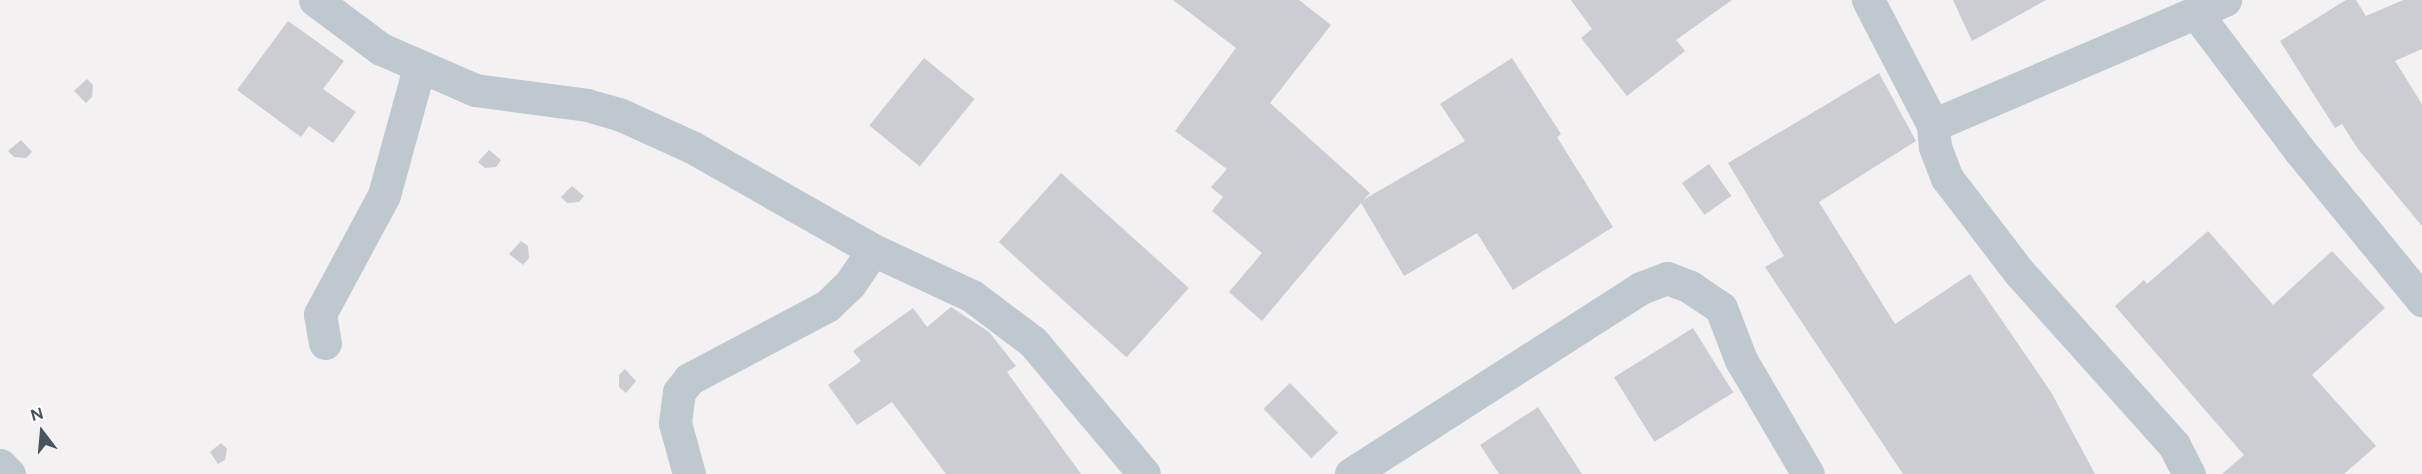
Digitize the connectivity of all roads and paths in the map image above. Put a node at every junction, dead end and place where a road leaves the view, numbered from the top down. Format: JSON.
{"nodes":[{"id":1,"x":315,"y":0,"type":"edge"},
{"id":2,"x":1868,"y":0,"type":"edge"},
{"id":3,"x":2211,"y":6,"type":"edge"},
{"id":4,"x":419,"y":68,"type":"junction"},
{"id":5,"x":1933,"y":125,"type":"junction"},
{"id":6,"x":873,"y":250,"type":"junction"},
{"id":7,"x":2422,"y":300,"type":"edge"},
{"id":8,"x":325,"y":343,"type":"dead end"},
{"id":9,"x":0,"y":465,"type":"edge"},
{"id":10,"x":9,"y":474,"type":"edge"},
{"id":11,"x":688,"y":474,"type":"edge"},
{"id":12,"x":1144,"y":474,"type":"edge"},
{"id":13,"x":1351,"y":474,"type":"edge"},
{"id":14,"x":1808,"y":474,"type":"edge"},
{"id":15,"x":2188,"y":474,"type":"edge"}],
"edges":[{"from":1,"to":4,"type":"street"},
{"from":2,"to":5,"type":"street"},
{"from":3,"to":5,"type":"street"},
{"from":3,"to":7,"type":"street"},
{"from":4,"to":6,"type":"street"},
{"from":4,"to":8,"type":"street"},
{"from":5,"to":15,"type":"street"},
{"from":6,"to":11,"type":"street"},
{"from":6,"to":12,"type":"street"},
{"from":9,"to":10,"type":"street"},
{"from":13,"to":14,"type":"street"}]}
